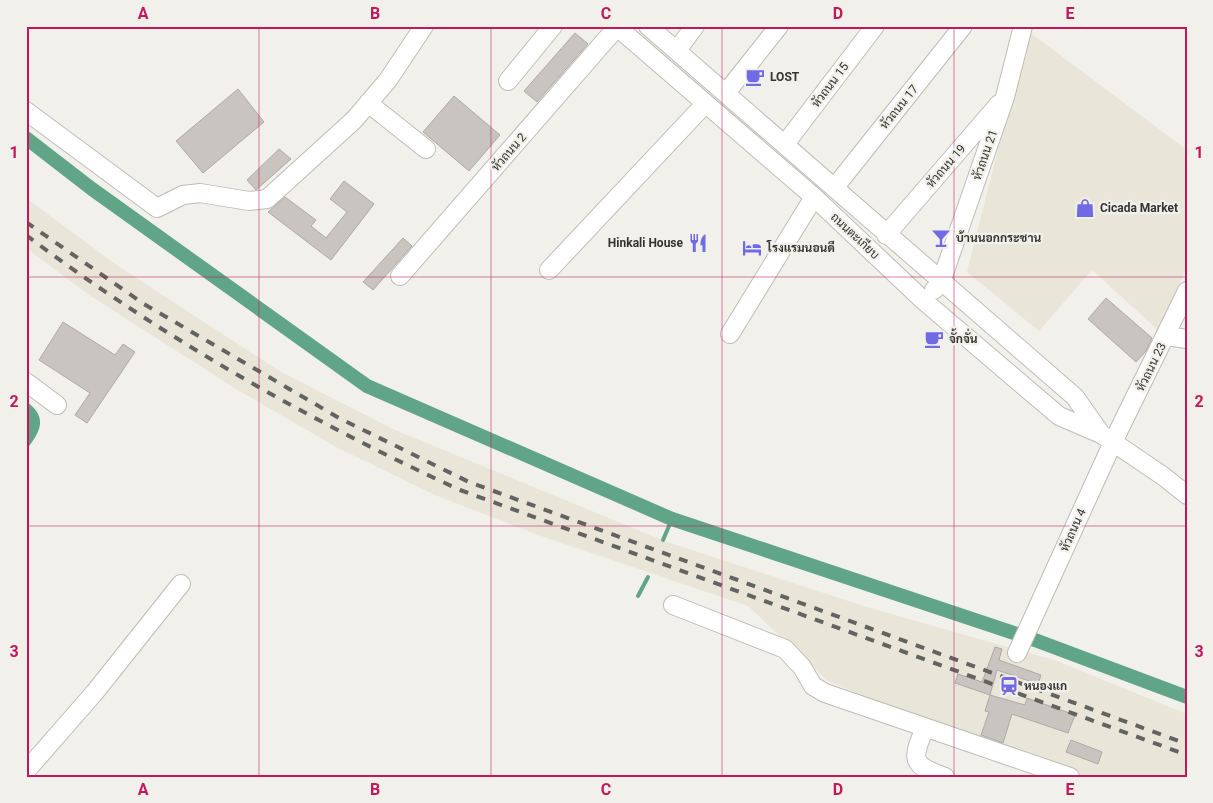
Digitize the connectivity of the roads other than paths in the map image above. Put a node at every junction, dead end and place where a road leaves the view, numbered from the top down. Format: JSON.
{"nodes":[{"id":1,"x":424,"y":26,"type":"edge"},
{"id":2,"x":553,"y":26,"type":"edge"},
{"id":3,"x":648,"y":26,"type":"edge"},
{"id":4,"x":695,"y":26,"type":"edge"},
{"id":5,"x":779,"y":26,"type":"edge"},
{"id":6,"x":875,"y":26,"type":"edge"},
{"id":7,"x":963,"y":26,"type":"edge"},
{"id":8,"x":1023,"y":26,"type":"edge"},
{"id":9,"x":617,"y":27,"type":"edge"},
{"id":10,"x":676,"y":50,"type":"junction"},
{"id":11,"x":508,"y":82,"type":"dead end"},
{"id":12,"x":726,"y":93,"type":"junction"},
{"id":13,"x":1005,"y":97,"type":"junction"},
{"id":14,"x":368,"y":103,"type":"junction"},
{"id":15,"x":705,"y":104,"type":"junction"},
{"id":16,"x":26,"y":110,"type":"edge"},
{"id":17,"x":785,"y":144,"type":"junction"},
{"id":18,"x":426,"y":149,"type":"dead end"},
{"id":19,"x":835,"y":187,"type":"junction"},
{"id":20,"x":814,"y":196,"type":"junction"},
{"id":21,"x":866,"y":216,"type":"junction"},
{"id":22,"x":851,"y":233,"type":"junction"},
{"id":23,"x":886,"y":235,"type":"junction"},
{"id":24,"x":549,"y":270,"type":"dead end"},
{"id":25,"x":400,"y":276,"type":"dead end"},
{"id":26,"x":941,"y":282,"type":"junction"},
{"id":27,"x":1187,"y":291,"type":"edge"},
{"id":28,"x":924,"y":301,"type":"junction"},
{"id":29,"x":730,"y":334,"type":"dead end"},
{"id":30,"x":1166,"y":336,"type":"junction"},
{"id":31,"x":1187,"y":339,"type":"edge"},
{"id":32,"x":26,"y":382,"type":"edge"},
{"id":33,"x":57,"y":405,"type":"dead end"},
{"id":34,"x":1107,"y":438,"type":"junction"},
{"id":35,"x":1187,"y":496,"type":"edge"},
{"id":36,"x":181,"y":584,"type":"dead end"},
{"id":37,"x":674,"y":605,"type":"dead end"},
{"id":38,"x":1017,"y":653,"type":"dead end"},
{"id":39,"x":925,"y":728,"type":"junction"},
{"id":40,"x":26,"y":771,"type":"edge"},
{"id":41,"x":945,"y":777,"type":"edge"},
{"id":42,"x":1070,"y":777,"type":"edge"}],
"edges":[{"from":1,"to":14,"type":"street"},
{"from":2,"to":11,"type":"street"},
{"from":3,"to":10,"type":"street","name":"ถนนตะเกียบ"},
{"from":4,"to":10,"type":"street"},
{"from":5,"to":12,"type":"street"},
{"from":6,"to":17,"type":"street","name":"หัวถนน 15"},
{"from":7,"to":19,"type":"street","name":"หัวถนน 17"},
{"from":8,"to":13,"type":"street","name":"หัวถนน 21"},
{"from":9,"to":15,"type":"street","name":"ถนนตะเกียบ"},
{"from":9,"to":25,"type":"street","name":"หัวถนน 2"},
{"from":10,"to":12,"type":"street","name":"ถนนตะเกียบ"},
{"from":12,"to":17,"type":"street","name":"ถนนตะเกียบ"},
{"from":13,"to":23,"type":"street","name":"หัวถนน 19"},
{"from":13,"to":26,"type":"street","name":"หัวถนน 21"},
{"from":14,"to":16,"type":"street"},
{"from":14,"to":18,"type":"street"},
{"from":15,"to":20,"type":"street","name":"ถนนตะเกียบ"},
{"from":15,"to":24,"type":"street"},
{"from":17,"to":19,"type":"street","name":"ถนนตะเกียบ"},
{"from":19,"to":21,"type":"street","name":"ถนนตะเกียบ"},
{"from":20,"to":22,"type":"street","name":"ถนนตะเกียบ"},
{"from":20,"to":29,"type":"street"},
{"from":21,"to":22,"type":"street"},
{"from":21,"to":23,"type":"street","name":"ถนนตะเกียบ"},
{"from":22,"to":28,"type":"street","name":"ถนนตะเกียบ"},
{"from":23,"to":26,"type":"street","name":"ถนนตะเกียบ"},
{"from":26,"to":28,"type":"street"},
{"from":26,"to":34,"type":"street","name":"ถนนตะเกียบ"},
{"from":27,"to":30,"type":"street","name":"หัวถนน 23"},
{"from":28,"to":34,"type":"street","name":"ถนนตะเกียบ"},
{"from":30,"to":31,"type":"street"},
{"from":30,"to":34,"type":"street","name":"หัวถนน 23"},
{"from":32,"to":33,"type":"street"},
{"from":34,"to":35,"type":"street","name":"ถนนตะเกียบ"},
{"from":34,"to":38,"type":"street","name":"หัวถนน 4"},
{"from":36,"to":40,"type":"street"},
{"from":37,"to":39,"type":"street"},
{"from":39,"to":41,"type":"street"},
{"from":39,"to":42,"type":"street"}]}
